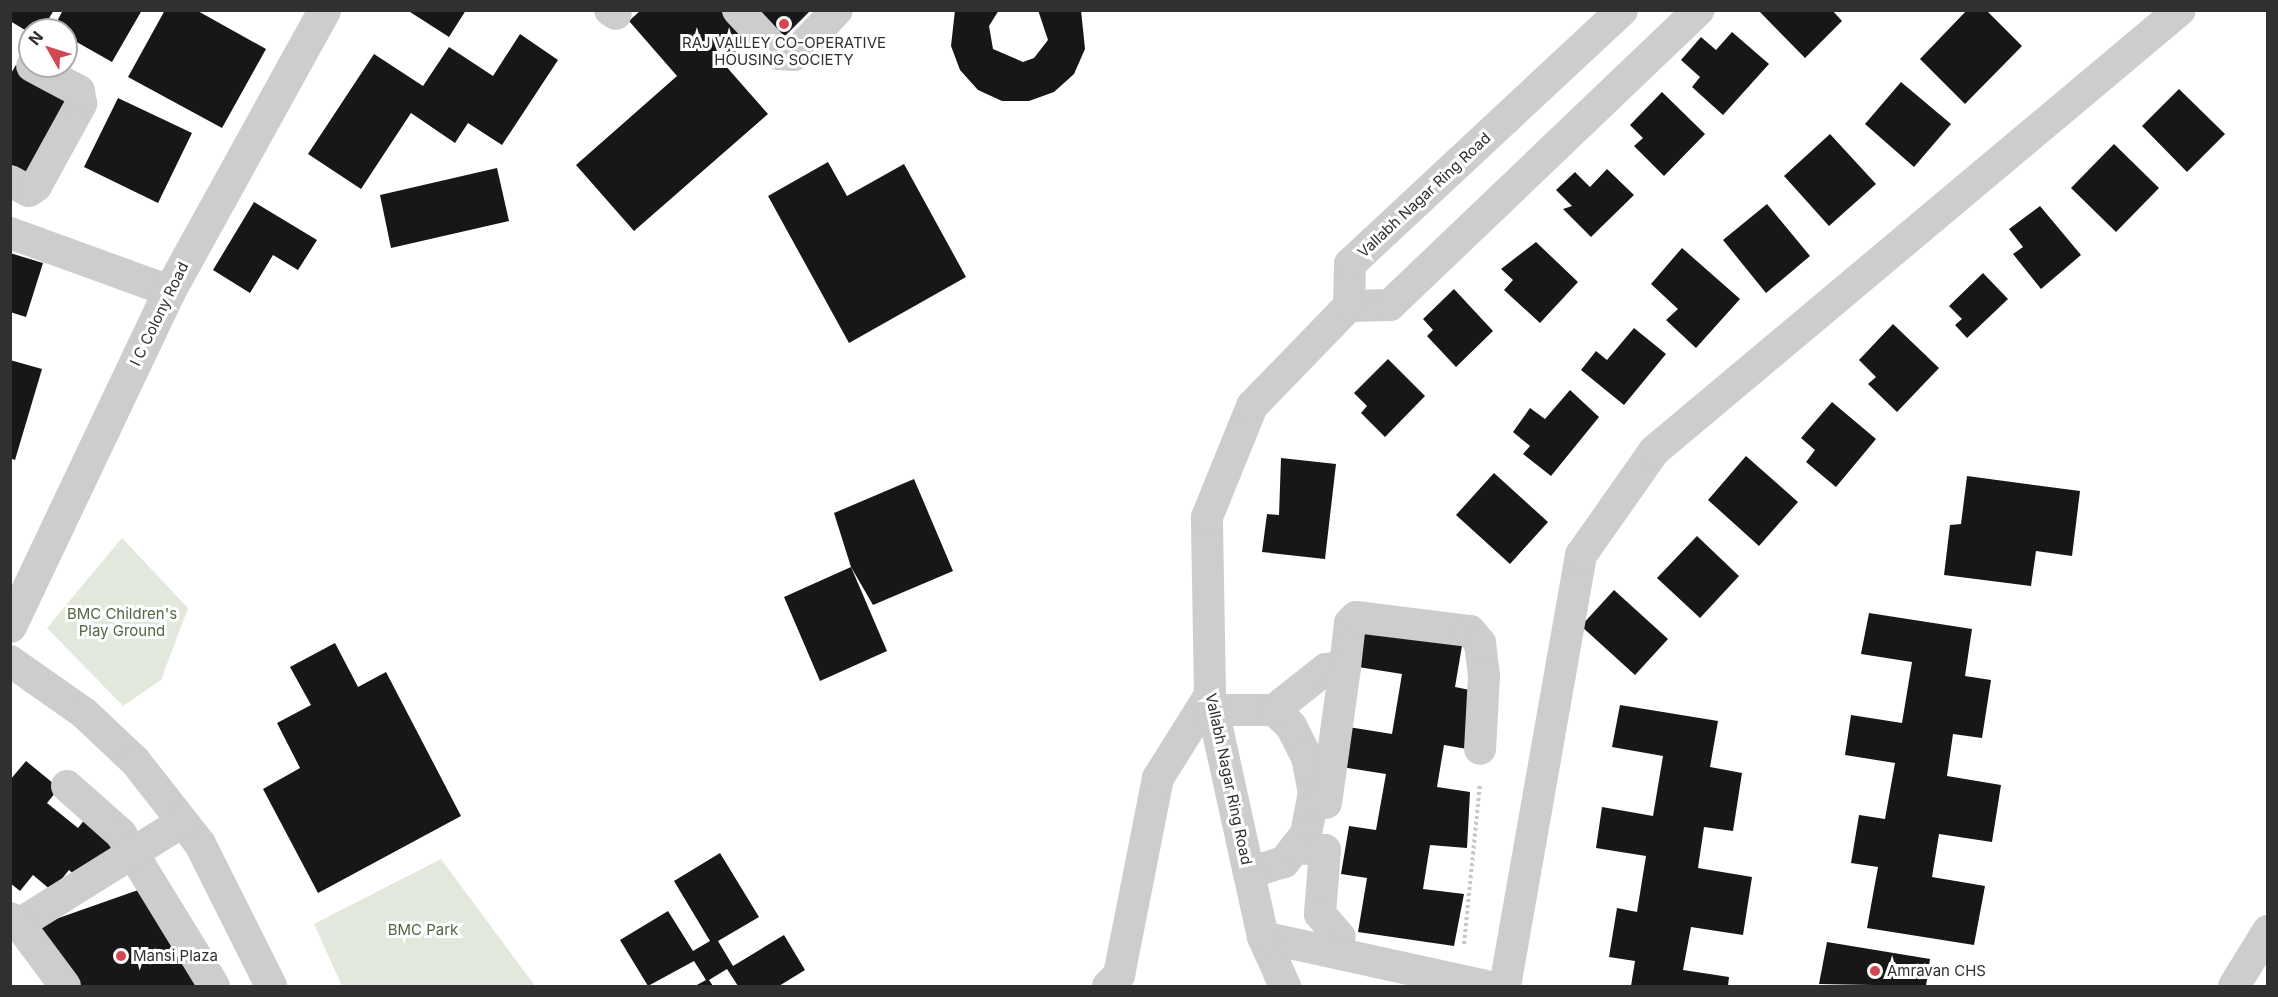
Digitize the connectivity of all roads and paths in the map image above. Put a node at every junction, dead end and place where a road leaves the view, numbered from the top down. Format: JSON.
{"nodes":[{"id":1,"x":324,"y":10,"type":"edge"},
{"id":2,"x":738,"y":10,"type":"edge"},
{"id":3,"x":837,"y":10,"type":"edge"},
{"id":4,"x":1622,"y":10,"type":"edge"},
{"id":5,"x":1699,"y":10,"type":"edge"},
{"id":6,"x":2171,"y":13,"type":"edge"},
{"id":7,"x":54,"y":78,"type":"edge"},
{"id":8,"x":10,"y":181,"type":"edge"},
{"id":9,"x":10,"y":232,"type":"edge"},
{"id":10,"x":169,"y":291,"type":"junction"},
{"id":11,"x":1349,"y":306,"type":"junction"},
{"id":12,"x":10,"y":626,"type":"edge"},
{"id":13,"x":10,"y":661,"type":"edge"},
{"id":14,"x":1345,"y":668,"type":"junction"},
{"id":15,"x":1213,"y":703,"type":"junction"},
{"id":16,"x":1274,"y":710,"type":"junction"},
{"id":17,"x":1480,"y":763,"type":"joint"},
{"id":18,"x":67,"y":786,"type":"dead end"},
{"id":19,"x":1325,"y":816,"type":"dead end"},
{"id":20,"x":182,"y":822,"type":"junction"},
{"id":21,"x":1295,"y":848,"type":"junction"},
{"id":22,"x":130,"y":855,"type":"junction"},
{"id":23,"x":1249,"y":873,"type":"junction"},
{"id":24,"x":15,"y":921,"type":"edge"},
{"id":25,"x":2268,"y":931,"type":"edge"},
{"id":26,"x":1263,"y":937,"type":"junction"},
{"id":27,"x":1340,"y":937,"type":"dead end"},
{"id":28,"x":1463,"y":950,"type":"dead end"},
{"id":29,"x":65,"y":987,"type":"edge"},
{"id":30,"x":214,"y":987,"type":"edge"},
{"id":31,"x":271,"y":987,"type":"edge"},
{"id":32,"x":1108,"y":987,"type":"edge"},
{"id":33,"x":1285,"y":987,"type":"edge"},
{"id":34,"x":1485,"y":987,"type":"edge"},
{"id":35,"x":1505,"y":987,"type":"edge"},
{"id":36,"x":2234,"y":987,"type":"edge"}],
"edges":[{"from":1,"to":10,"type":"street","name":"I C Colony Road"},
{"from":2,"to":3,"type":"street"},
{"from":4,"to":11,"type":"street","name":"Vallabh Nagar Ring Road"},
{"from":5,"to":11,"type":"street"},
{"from":6,"to":35,"type":"street"},
{"from":7,"to":8,"type":"street"},
{"from":9,"to":10,"type":"street"},
{"from":10,"to":12,"type":"street","name":"I C Colony Road"},
{"from":11,"to":15,"type":"street","name":"Vallabh Nagar Ring Road"},
{"from":13,"to":20,"type":"street"},
{"from":14,"to":16,"type":"street"},
{"from":14,"to":17,"type":"street"},
{"from":14,"to":19,"type":"street"},
{"from":15,"to":16,"type":"street"},
{"from":15,"to":23,"type":"street","name":"Vallabh Nagar Ring Road"},
{"from":15,"to":32,"type":"street"},
{"from":16,"to":21,"type":"street"},
{"from":17,"to":28,"type":"path"},
{"from":18,"to":22,"type":"street"},
{"from":20,"to":22,"type":"street"},
{"from":20,"to":31,"type":"street"},
{"from":21,"to":23,"type":"street"},
{"from":21,"to":27,"type":"street"},
{"from":22,"to":24,"type":"street"},
{"from":22,"to":30,"type":"street"},
{"from":23,"to":26,"type":"street","name":"Vallabh Nagar Ring Road"},
{"from":24,"to":29,"type":"street"},
{"from":25,"to":36,"type":"street"},
{"from":26,"to":33,"type":"street","name":"Vallabh Nagar Ring Road"},
{"from":26,"to":34,"type":"street"}]}
